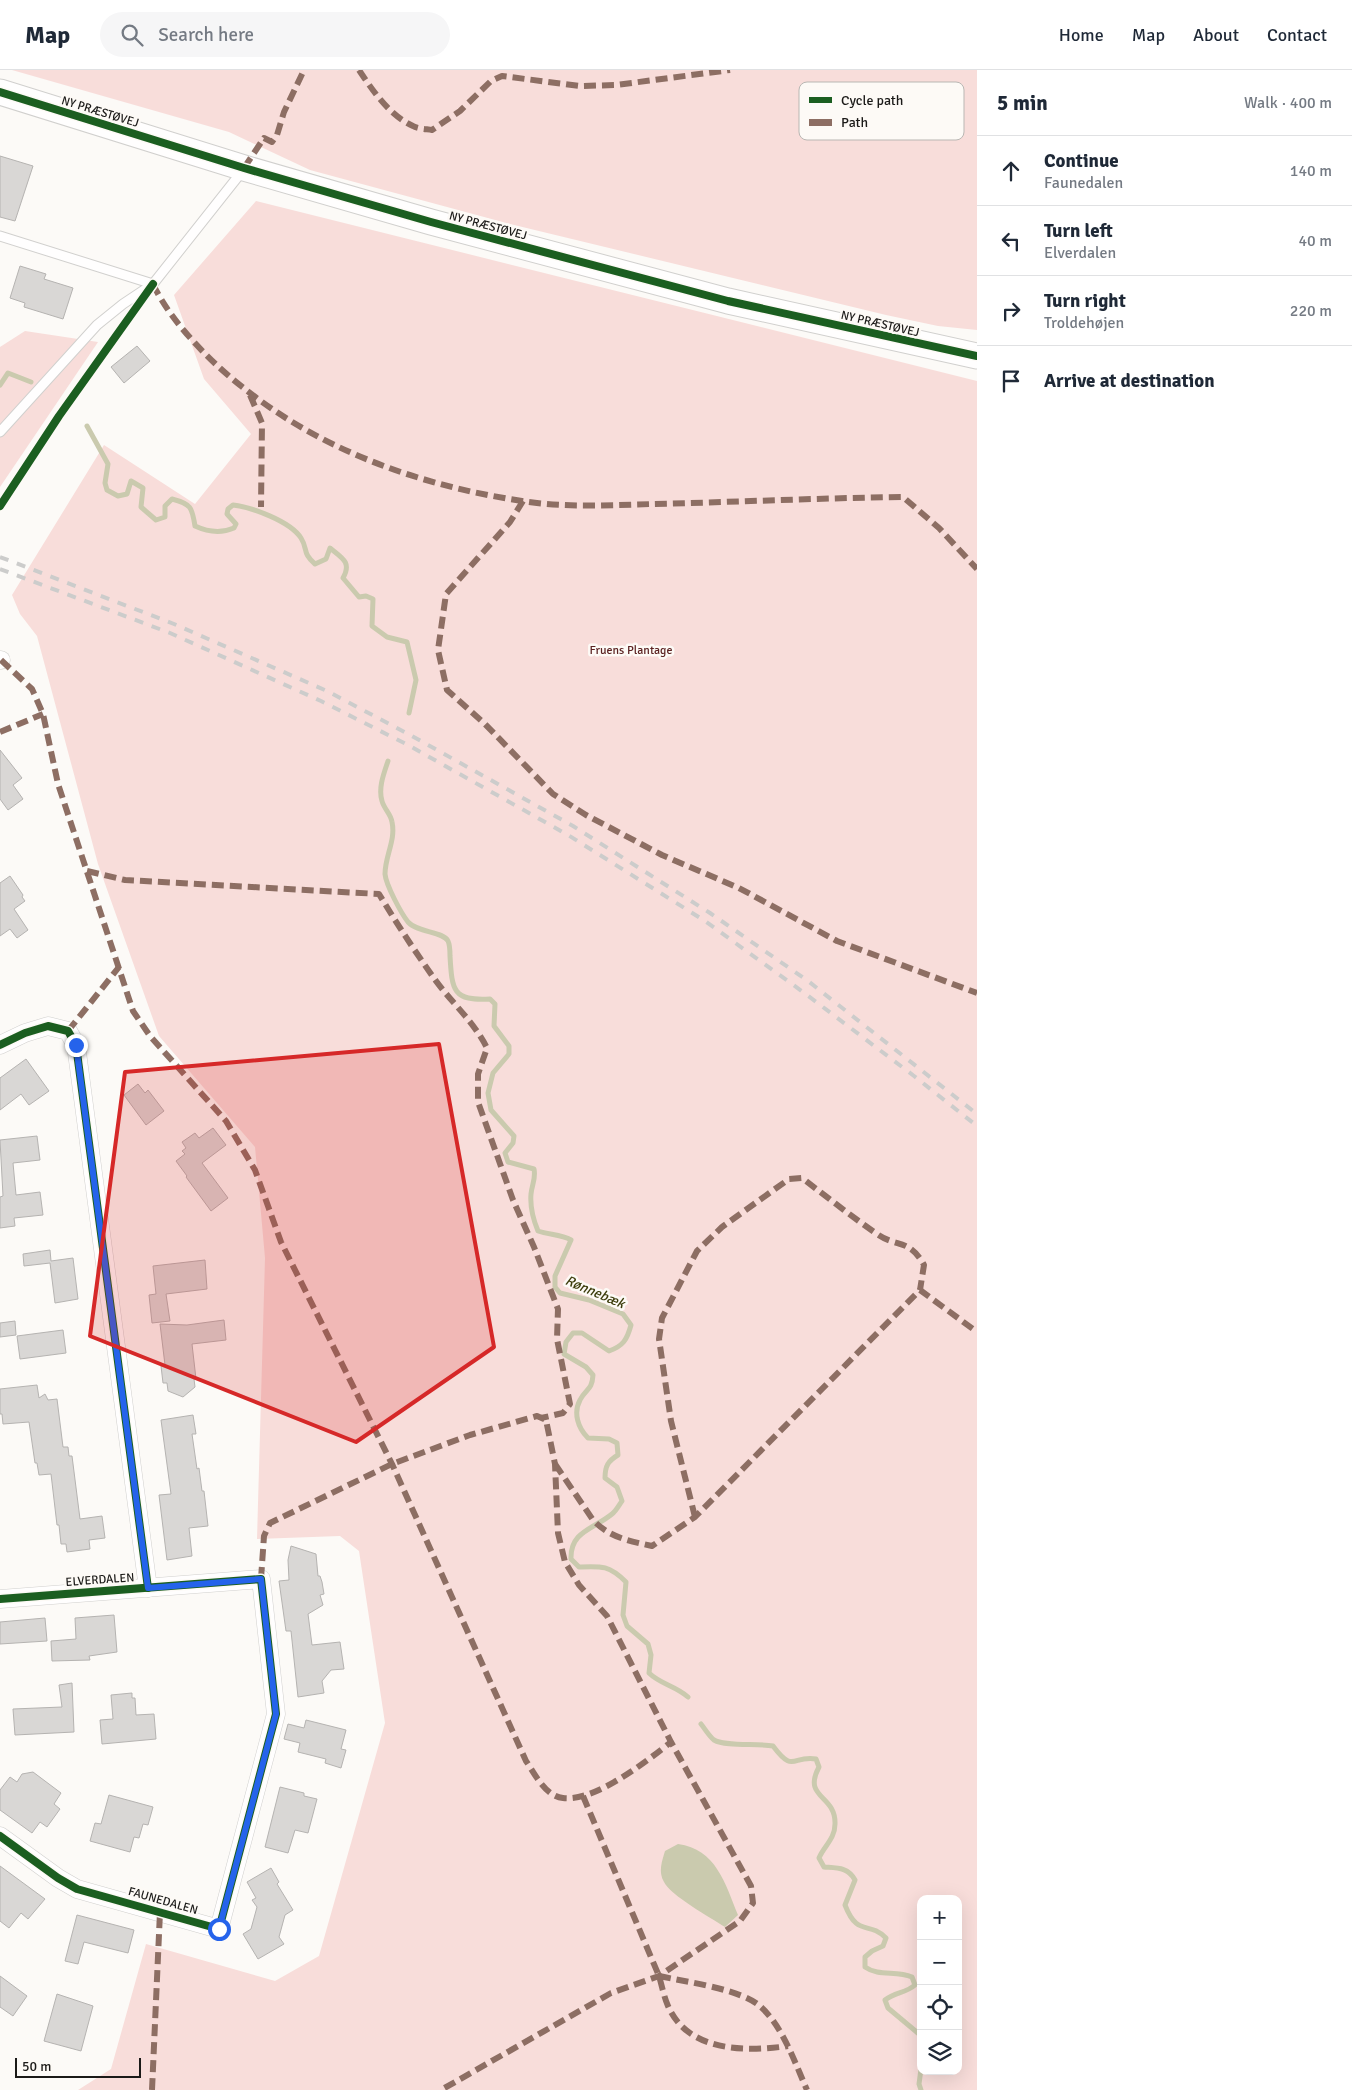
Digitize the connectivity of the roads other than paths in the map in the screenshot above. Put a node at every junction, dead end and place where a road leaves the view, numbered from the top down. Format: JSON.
{"nodes":[{"id":1,"x":0,"y":92,"type":"edge"},
{"id":2,"x":244,"y":168,"type":"junction"},
{"id":3,"x":0,"y":236,"type":"edge"},
{"id":4,"x":152,"y":284,"type":"junction"},
{"id":5,"x":977,"y":356,"type":"edge"},
{"id":6,"x":0,"y":432,"type":"edge"},
{"id":7,"x":0,"y":1045,"type":"edge"},
{"id":8,"x":261,"y":1579,"type":"joint"},
{"id":9,"x":148,"y":1588,"type":"junction"},
{"id":10,"x":0,"y":1598,"type":"edge"},
{"id":11,"x":0,"y":1836,"type":"edge"}],
"edges":[{"from":1,"to":2,"type":"street","name":"NY PRÆSTØVEJ"},
{"from":2,"to":4,"type":"lane"},
{"from":2,"to":5,"type":"street","name":"NY PRÆSTØVEJ"},
{"from":3,"to":4,"type":"lane"},
{"from":4,"to":6,"type":"lane"},
{"from":7,"to":9,"type":"street"},
{"from":8,"to":9,"type":"street","name":"ELVERDALEN"},
{"from":8,"to":11,"type":"street","name":"FAUNEDALEN"},
{"from":9,"to":10,"type":"street","name":"ELVERDALEN"}]}
